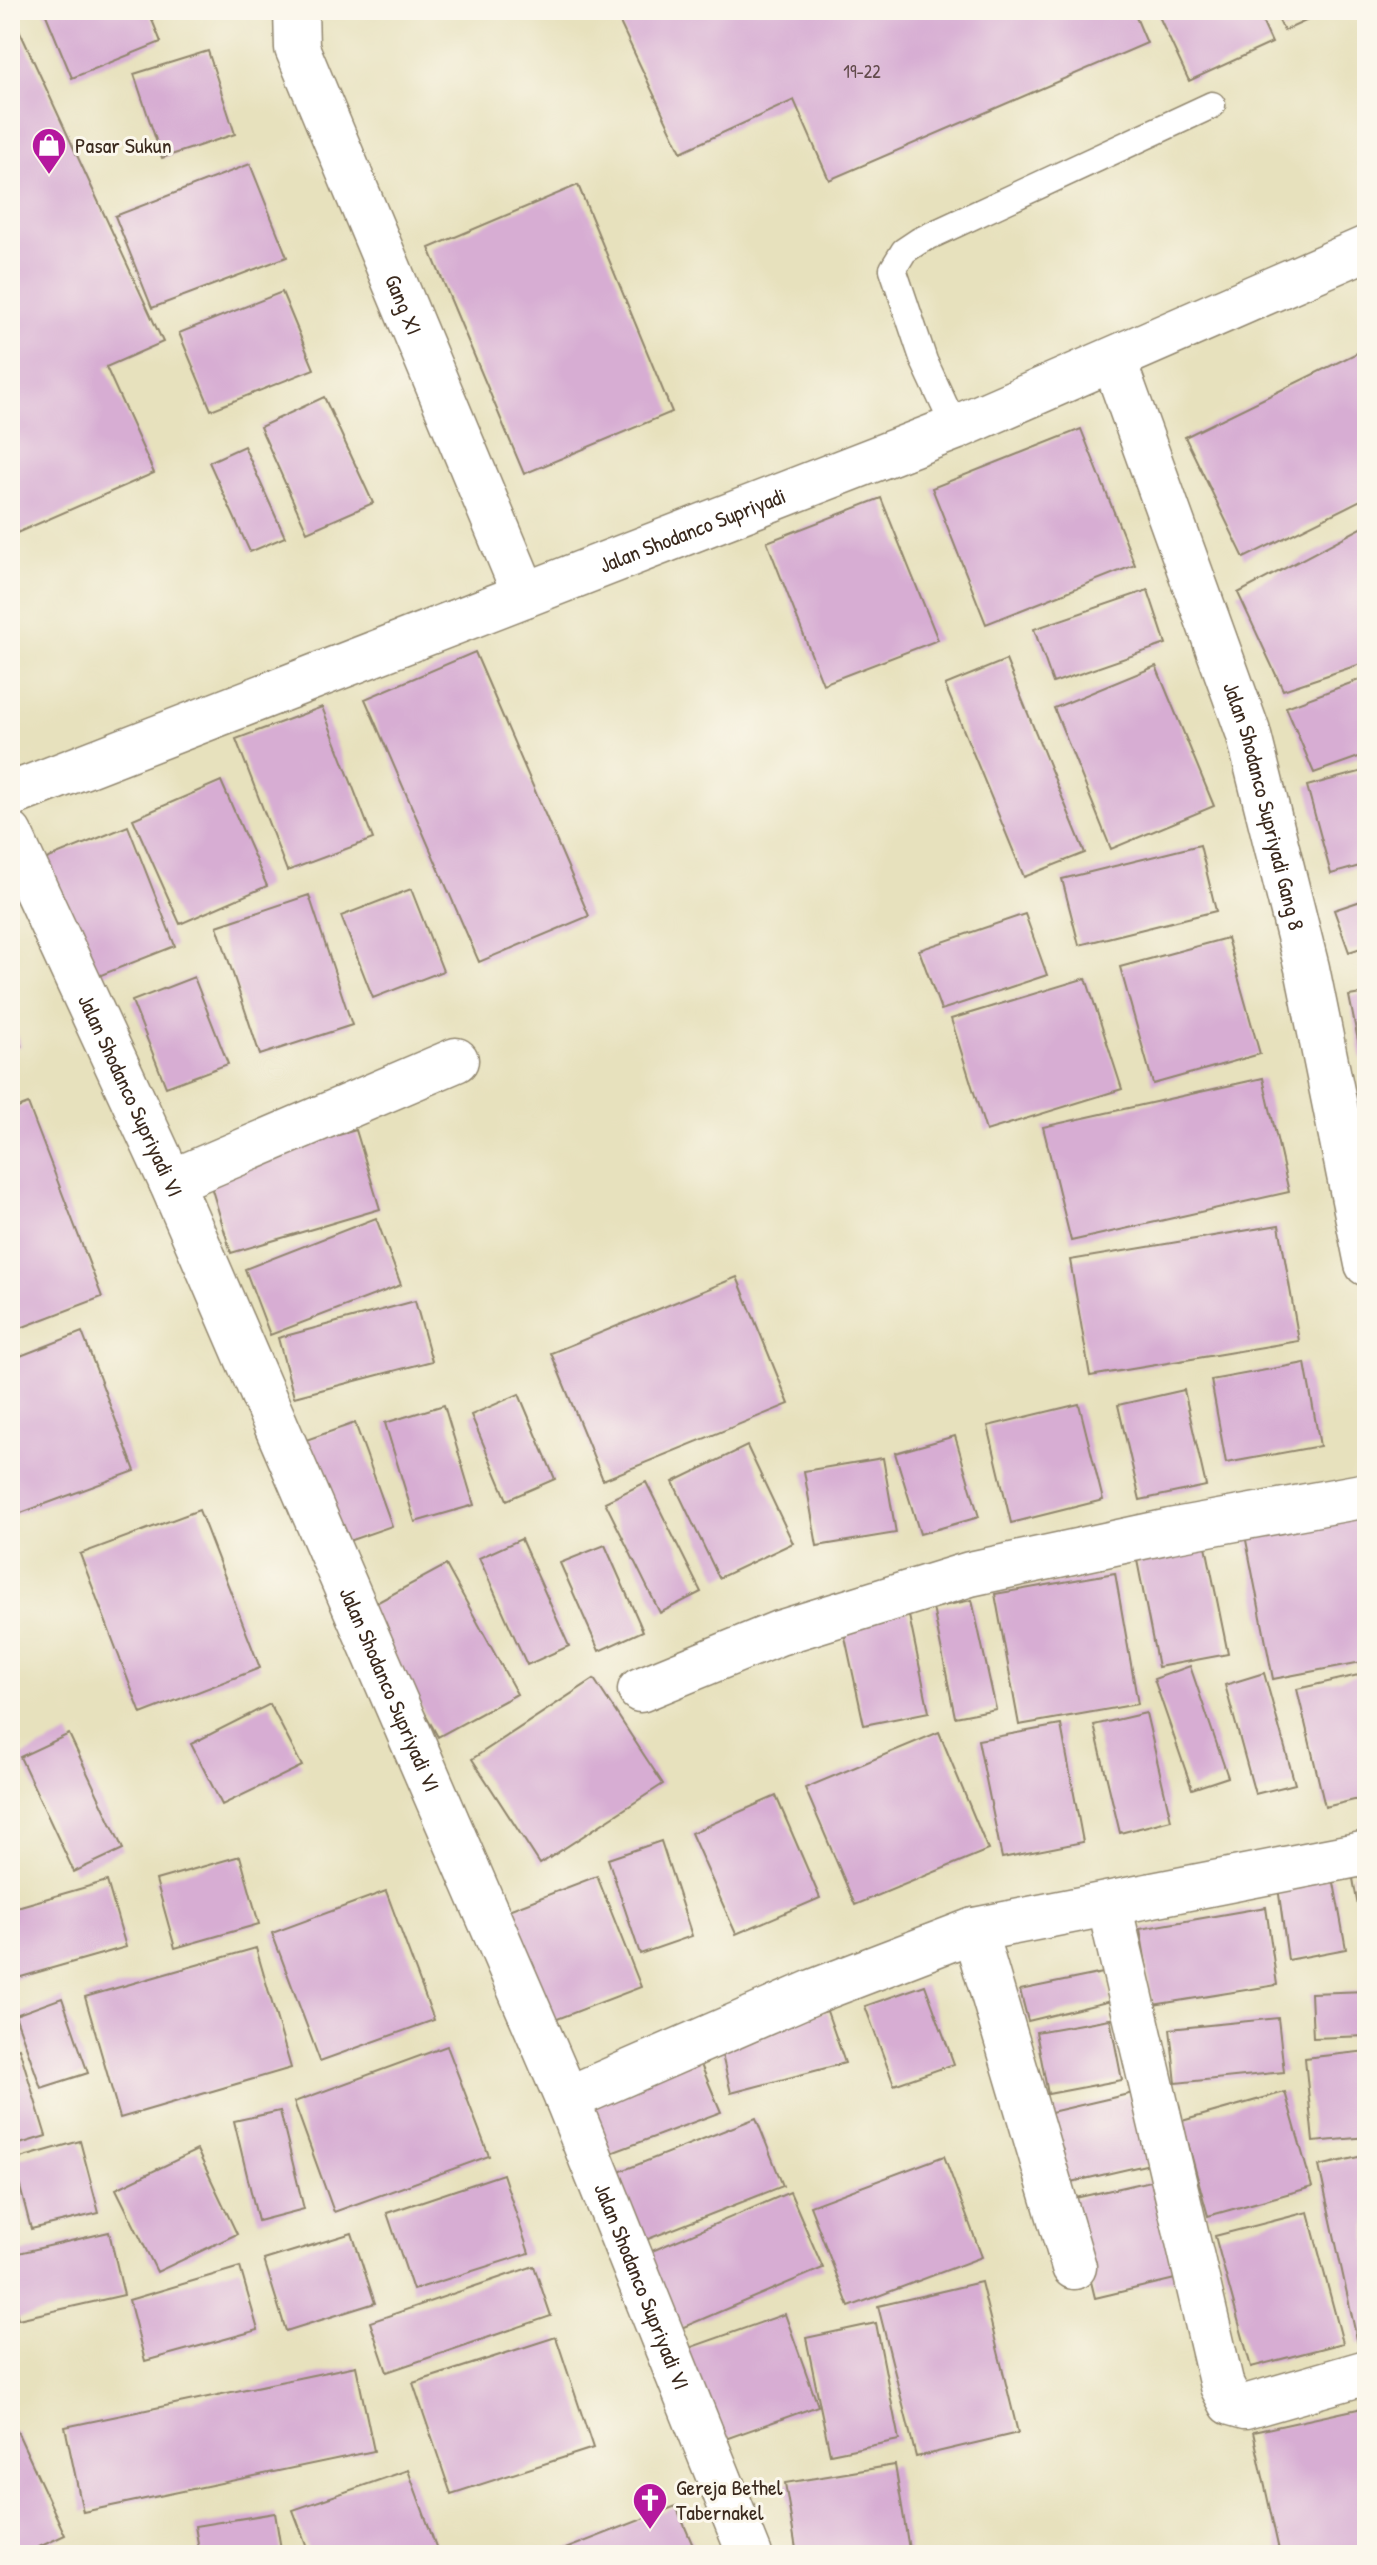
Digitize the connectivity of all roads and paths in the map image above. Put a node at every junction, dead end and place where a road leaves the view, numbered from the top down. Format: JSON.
{"nodes":[{"id":1,"x":296,"y":10,"type":"edge"},
{"id":2,"x":1212,"y":105,"type":"dead end"},
{"id":3,"x":1367,"y":248,"type":"edge"},
{"id":4,"x":1114,"y":361,"type":"junction"},
{"id":5,"x":955,"y":428,"type":"junction"},
{"id":6,"x":525,"y":595,"type":"junction"},
{"id":7,"x":10,"y":795,"type":"edge"},
{"id":8,"x":10,"y":834,"type":"edge"},
{"id":9,"x":456,"y":1060,"type":"dead end"},
{"id":10,"x":171,"y":1182,"type":"junction"},
{"id":11,"x":1367,"y":1264,"type":"edge"},
{"id":12,"x":1367,"y":1495,"type":"edge"},
{"id":13,"x":640,"y":1690,"type":"dead end"},
{"id":14,"x":1367,"y":1853,"type":"edge"},
{"id":15,"x":1109,"y":1904,"type":"junction"},
{"id":16,"x":974,"y":1930,"type":"junction"},
{"id":17,"x":567,"y":2099,"type":"junction"},
{"id":18,"x":1074,"y":2267,"type":"dead end"},
{"id":19,"x":1367,"y":2372,"type":"edge"},
{"id":20,"x":750,"y":2555,"type":"edge"}],
"edges":[{"from":1,"to":6,"type":"street","name":"Gang XI"},
{"from":2,"to":5,"type":"lane"},
{"from":3,"to":4,"type":"street","name":"Jalan Shodanco Supriyadi"},
{"from":4,"to":5,"type":"street","name":"Jalan Shodanco Supriyadi"},
{"from":4,"to":11,"type":"street","name":"Jalan Shodanco Supriyadi Gang 8"},
{"from":5,"to":6,"type":"street","name":"Jalan Shodanco Supriyadi"},
{"from":6,"to":7,"type":"street","name":"Jalan Shodanco Supriyadi"},
{"from":8,"to":10,"type":"street","name":"Jalan Shodanco Supriyadi VI"},
{"from":9,"to":10,"type":"street"},
{"from":10,"to":17,"type":"street","name":"Jalan Shodanco Supriyadi VI"},
{"from":12,"to":13,"type":"street"},
{"from":14,"to":15,"type":"street"},
{"from":15,"to":16,"type":"street"},
{"from":15,"to":19,"type":"street"},
{"from":16,"to":17,"type":"street"},
{"from":16,"to":18,"type":"street"},
{"from":17,"to":20,"type":"street","name":"Jalan Shodanco Supriyadi VI"}]}
